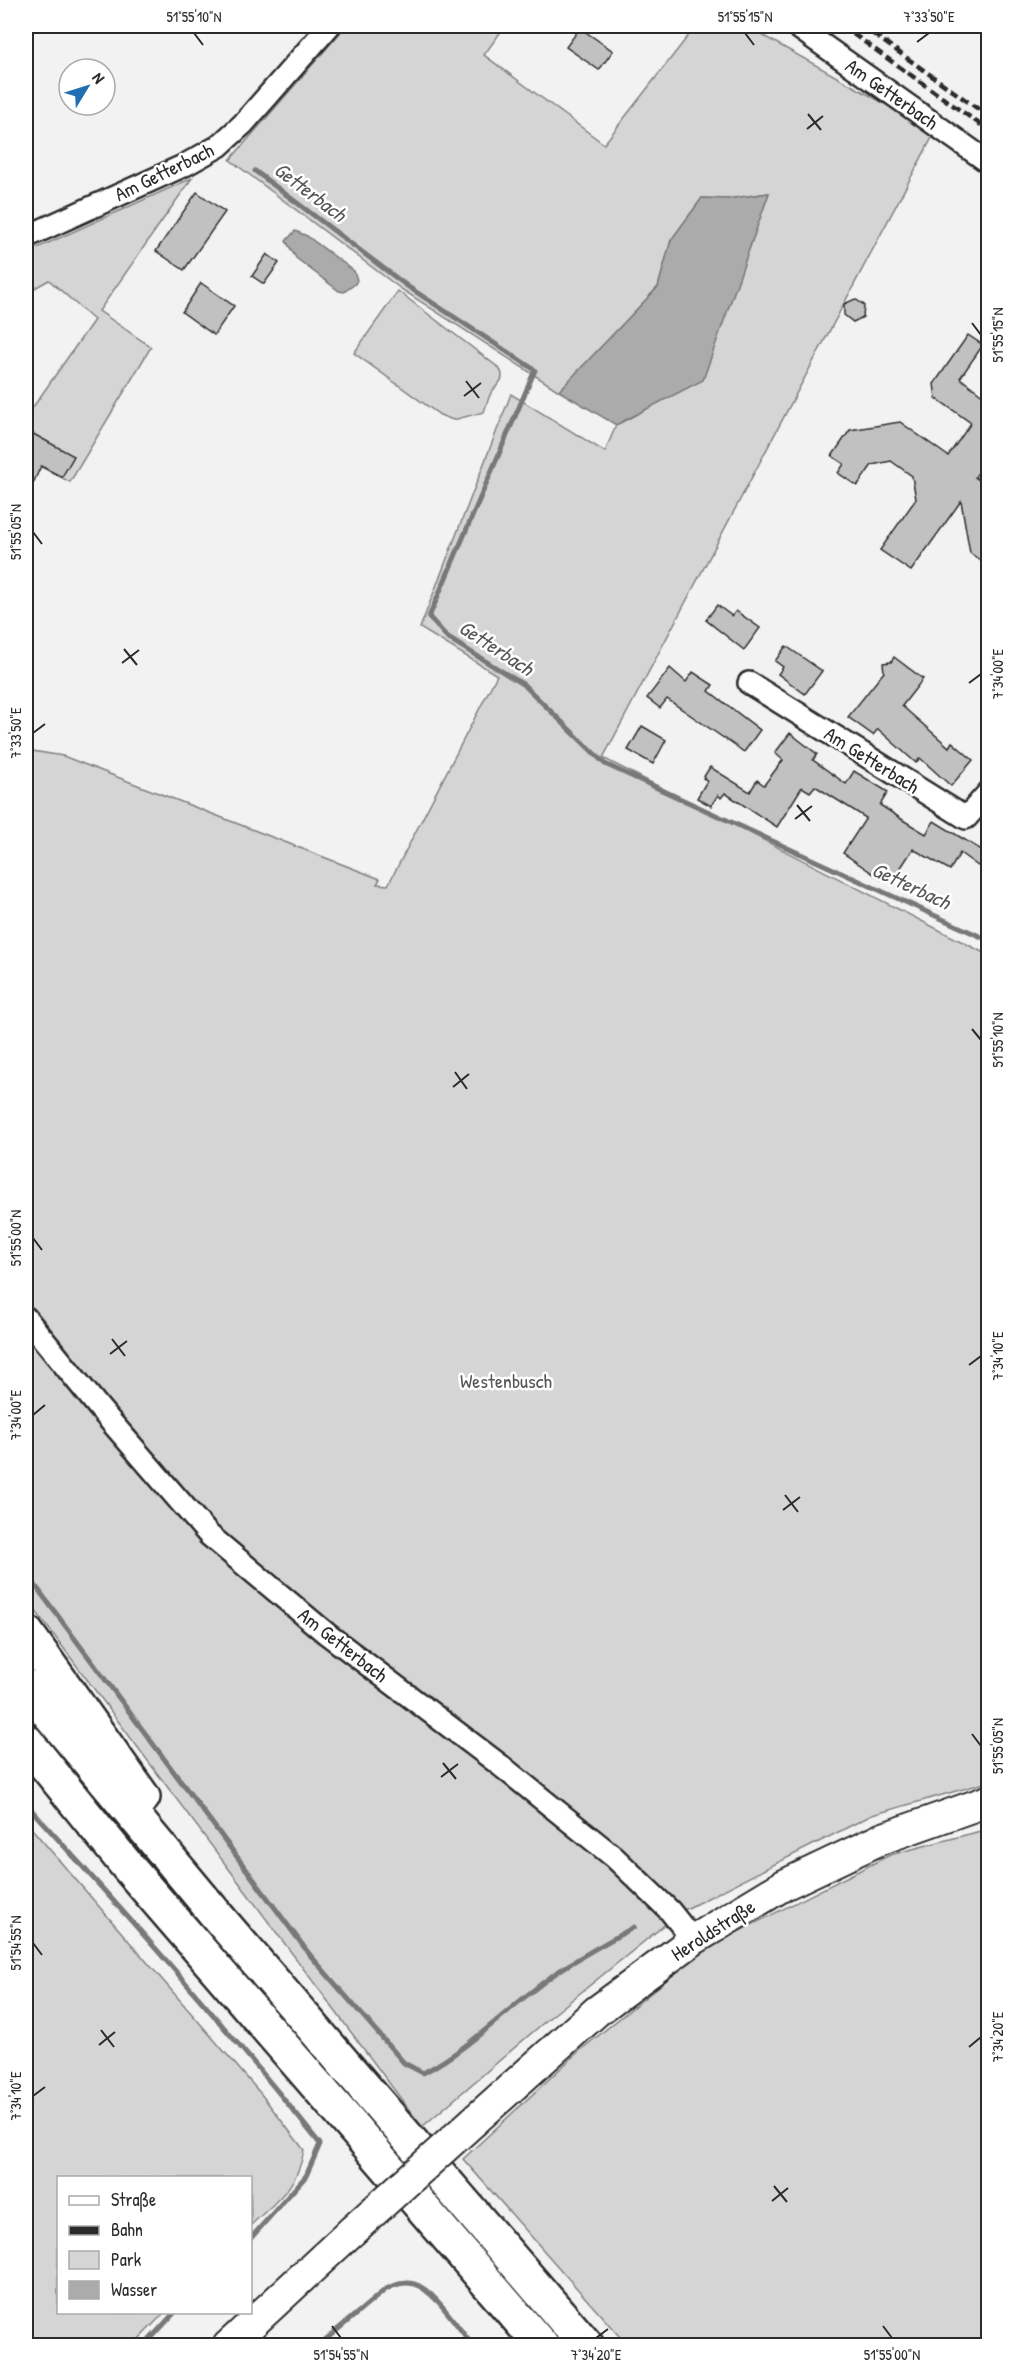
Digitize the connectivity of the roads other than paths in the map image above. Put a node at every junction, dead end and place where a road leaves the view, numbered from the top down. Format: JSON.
{"nodes":[{"id":1,"x":329,"y":26,"type":"edge"},
{"id":2,"x":796,"y":26,"type":"edge"},
{"id":3,"x":988,"y":162,"type":"edge"},
{"id":4,"x":26,"y":237,"type":"edge"},
{"id":5,"x":749,"y":683,"type":"dead end"},
{"id":6,"x":988,"y":793,"type":"edge"},
{"id":7,"x":26,"y":1318,"type":"edge"},
{"id":8,"x":26,"y":1632,"type":"edge"},
{"id":9,"x":26,"y":1686,"type":"edge"},
{"id":10,"x":26,"y":1741,"type":"edge"},
{"id":11,"x":26,"y":1763,"type":"edge"},
{"id":12,"x":988,"y":1801,"type":"edge"},
{"id":13,"x":128,"y":1867,"type":"junction"},
{"id":14,"x":223,"y":1923,"type":"junction"},
{"id":15,"x":693,"y":1940,"type":"junction"},
{"id":16,"x":228,"y":2346,"type":"edge"},
{"id":17,"x":542,"y":2346,"type":"edge"},
{"id":18,"x":587,"y":2346,"type":"edge"}],
"edges":[{"from":1,"to":4,"type":"street","name":"Am Getterbach"},
{"from":2,"to":3,"type":"street","name":"Am Getterbach"},
{"from":5,"to":6,"type":"street","name":"Am Getterbach"},
{"from":7,"to":15,"type":"street","name":"Am Getterbach"},
{"from":8,"to":14,"type":"highway"},
{"from":9,"to":14,"type":"highway"},
{"from":10,"to":13,"type":"highway"},
{"from":11,"to":13,"type":"highway"},
{"from":12,"to":15,"type":"main road","name":"Heroldstraße"},
{"from":13,"to":17,"type":"highway"},
{"from":14,"to":18,"type":"highway"},
{"from":15,"to":16,"type":"main road","name":"Heroldstraße","bridge":true}]}
